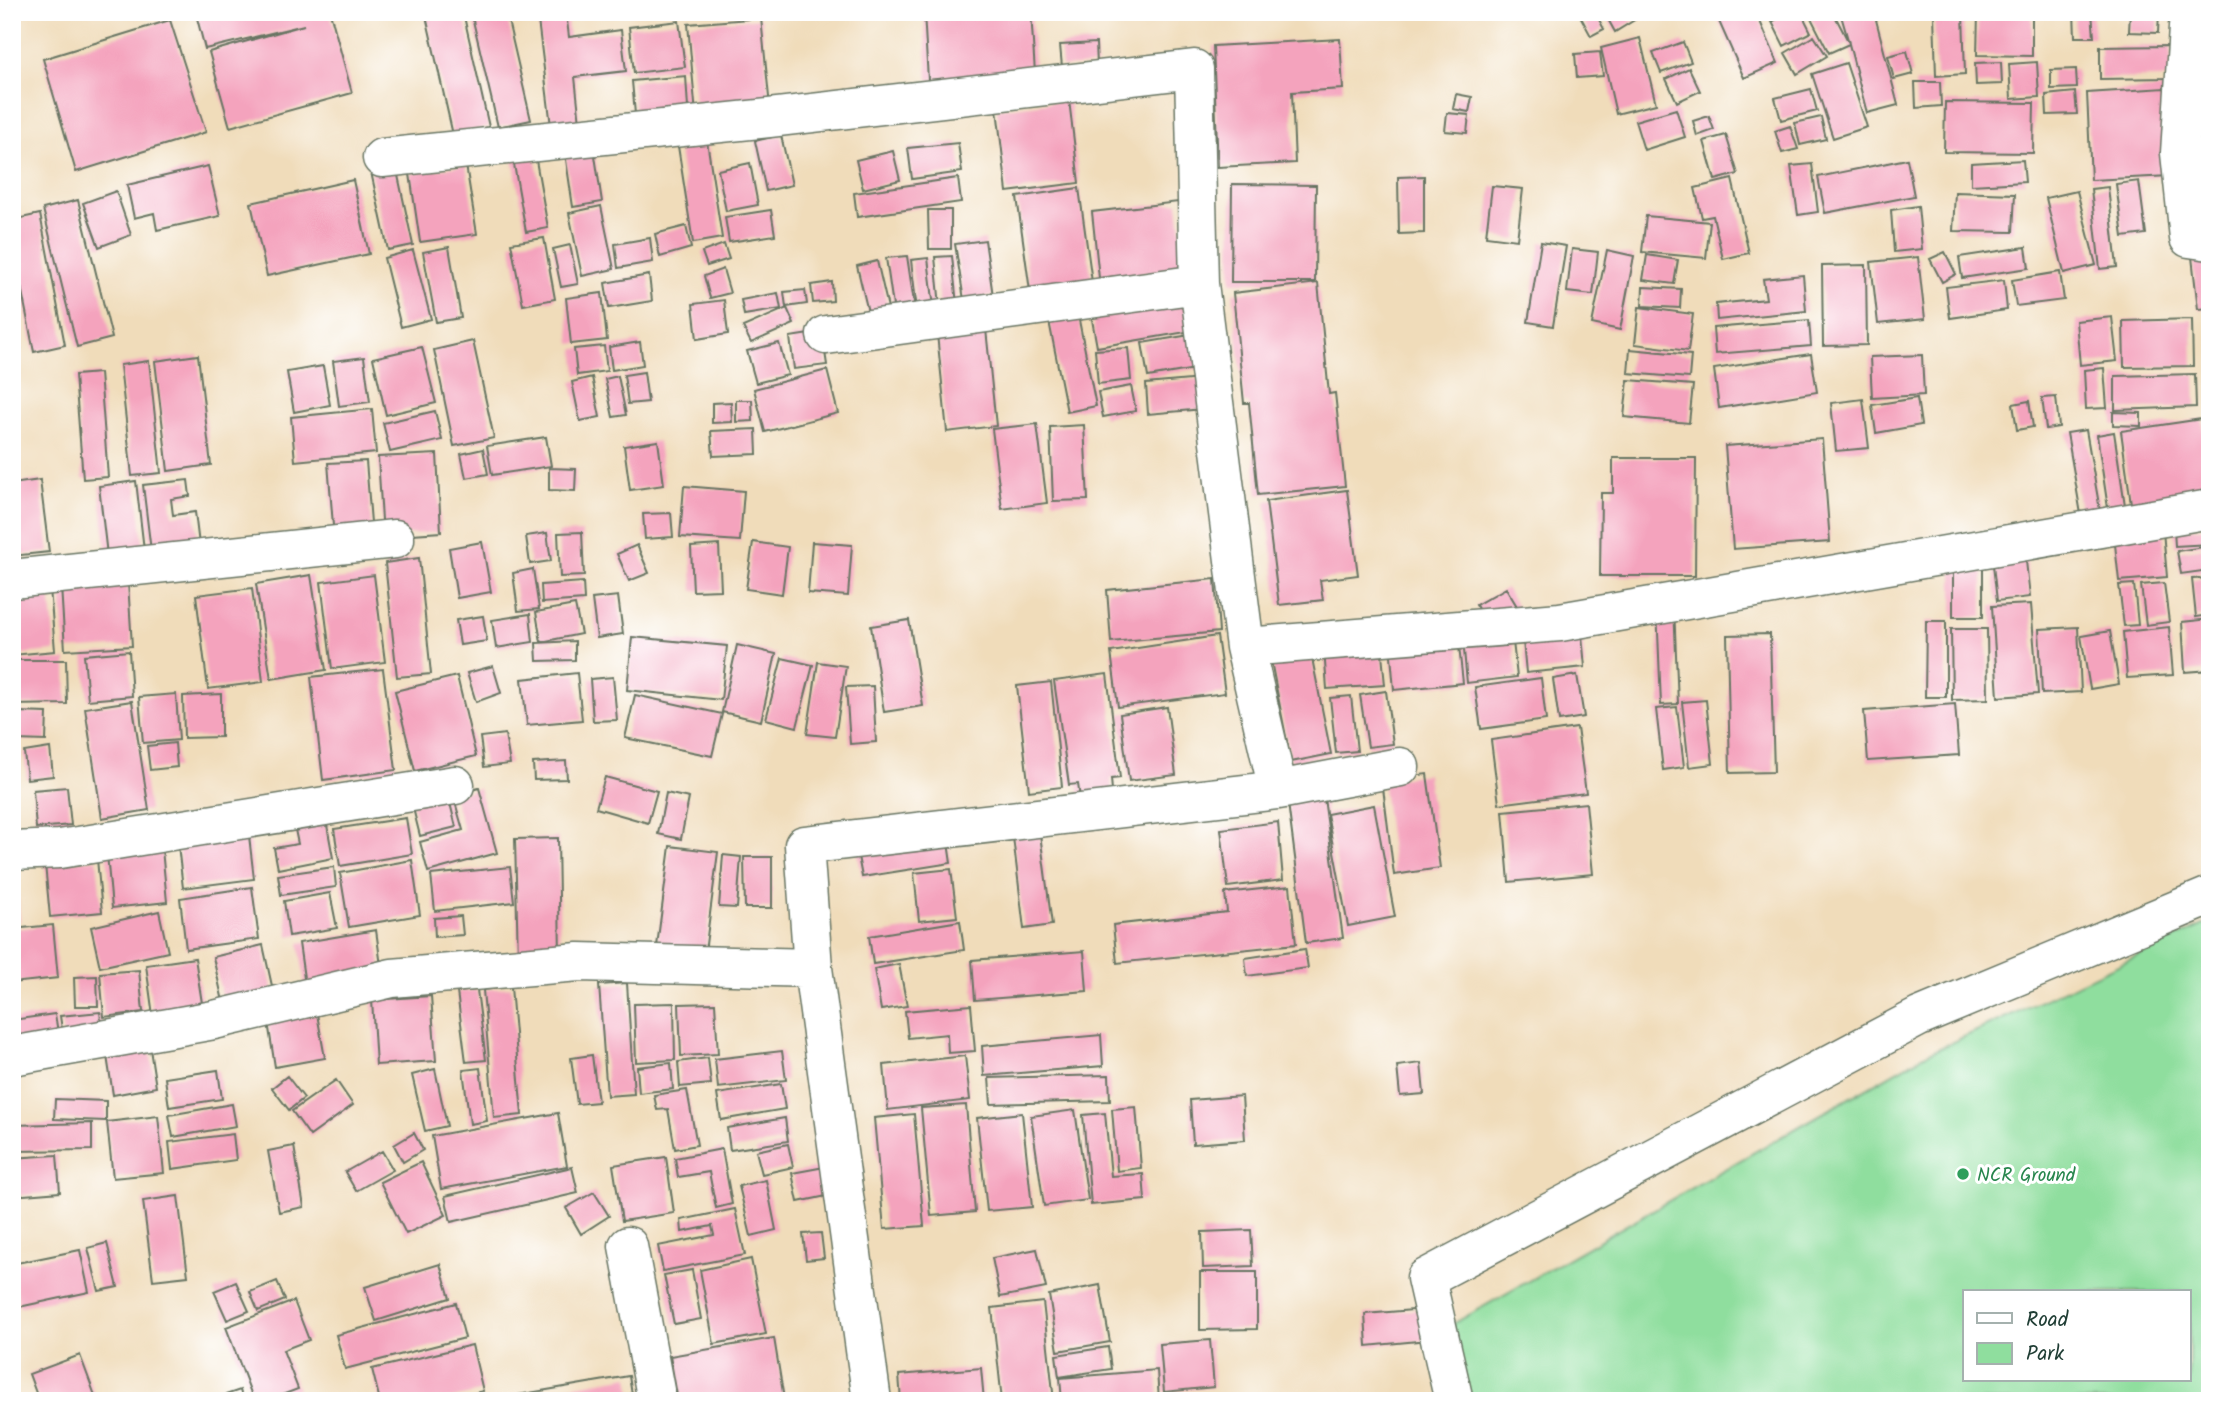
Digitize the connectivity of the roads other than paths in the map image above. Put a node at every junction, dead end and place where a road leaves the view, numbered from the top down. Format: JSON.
{"nodes":[{"id":1,"x":2189,"y":12,"type":"edge"},
{"id":2,"x":382,"y":158,"type":"dead end"},
{"id":3,"x":2210,"y":241,"type":"edge"},
{"id":4,"x":1199,"y":284,"type":"junction"},
{"id":5,"x":826,"y":335,"type":"dead end"},
{"id":6,"x":2210,"y":509,"type":"edge"},
{"id":7,"x":394,"y":539,"type":"dead end"},
{"id":8,"x":12,"y":579,"type":"edge"},
{"id":9,"x":1245,"y":647,"type":"junction"},
{"id":10,"x":1400,"y":767,"type":"dead end"},
{"id":11,"x":455,"y":785,"type":"dead end"},
{"id":12,"x":1278,"y":790,"type":"junction"},
{"id":13,"x":12,"y":851,"type":"edge"},
{"id":14,"x":2210,"y":896,"type":"edge"},
{"id":15,"x":813,"y":968,"type":"junction"},
{"id":16,"x":12,"y":1056,"type":"edge"},
{"id":17,"x":628,"y":1246,"type":"dead end"},
{"id":18,"x":657,"y":1401,"type":"edge"},
{"id":19,"x":872,"y":1401,"type":"edge"},
{"id":20,"x":1454,"y":1401,"type":"edge"}],
"edges":[{"from":1,"to":3,"type":"street"},
{"from":2,"to":4,"type":"street"},
{"from":4,"to":5,"type":"street"},
{"from":4,"to":9,"type":"street"},
{"from":6,"to":9,"type":"street"},
{"from":7,"to":8,"type":"street"},
{"from":9,"to":12,"type":"street"},
{"from":10,"to":12,"type":"street"},
{"from":11,"to":13,"type":"street"},
{"from":12,"to":15,"type":"street"},
{"from":14,"to":20,"type":"street"},
{"from":15,"to":16,"type":"street"},
{"from":15,"to":19,"type":"street"},
{"from":17,"to":18,"type":"street"}]}
